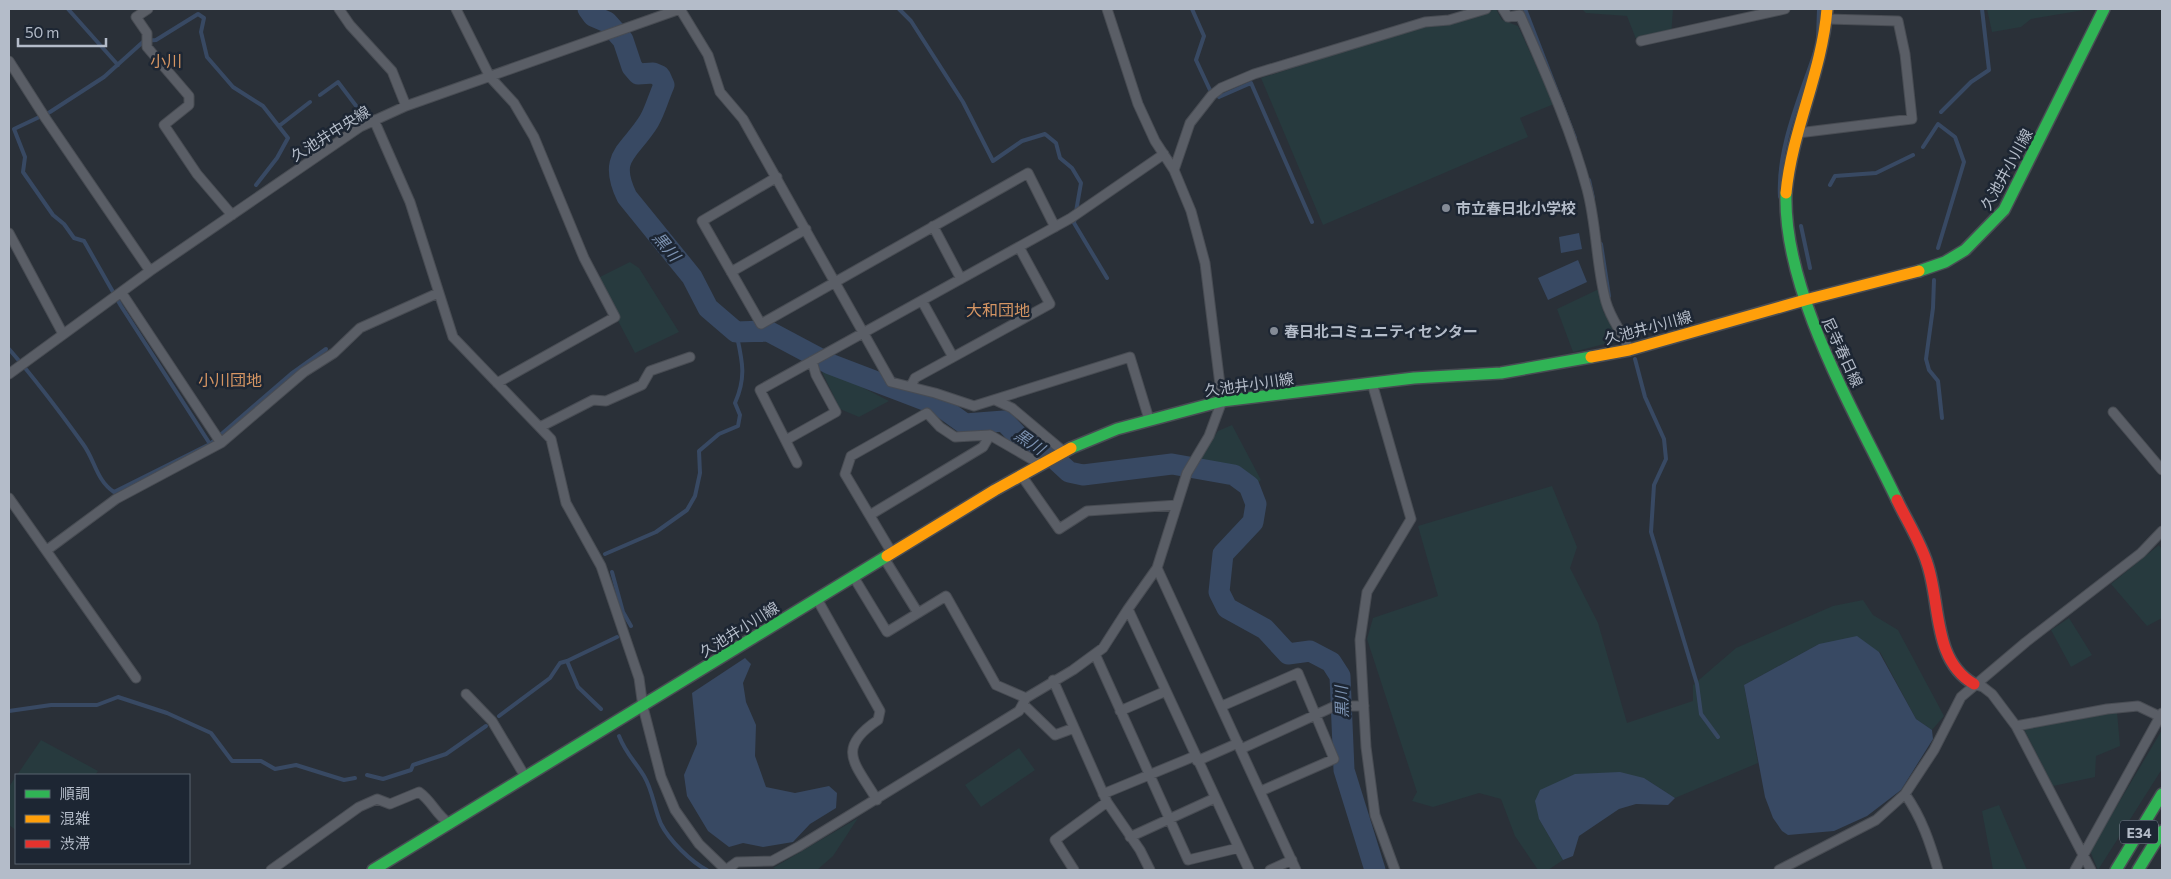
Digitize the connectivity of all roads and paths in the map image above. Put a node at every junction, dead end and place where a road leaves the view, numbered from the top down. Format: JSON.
{"nodes":[{"id":1,"x":148,"y":9,"type":"edge"},
{"id":2,"x":339,"y":9,"type":"edge"},
{"id":3,"x":456,"y":9,"type":"edge"},
{"id":4,"x":680,"y":9,"type":"edge"},
{"id":5,"x":1107,"y":9,"type":"edge"},
{"id":6,"x":1486,"y":9,"type":"edge"},
{"id":7,"x":1503,"y":9,"type":"edge"},
{"id":8,"x":1785,"y":9,"type":"edge"},
{"id":9,"x":2104,"y":9,"type":"edge"},
{"id":10,"x":1827,"y":14,"type":"edge"},
{"id":11,"x":1640,"y":41,"type":"dead end"},
{"id":12,"x":9,"y":61,"type":"edge"},
{"id":13,"x":490,"y":77,"type":"junction"},
{"id":14,"x":406,"y":106,"type":"junction"},
{"id":15,"x":374,"y":120,"type":"junction"},
{"id":16,"x":1798,"y":133,"type":"junction"},
{"id":17,"x":1164,"y":154,"type":"junction"},
{"id":18,"x":1174,"y":170,"type":"junction"},
{"id":19,"x":777,"y":178,"type":"junction"},
{"id":20,"x":232,"y":214,"type":"junction"},
{"id":21,"x":934,"y":226,"type":"junction"},
{"id":22,"x":1055,"y":227,"type":"junction"},
{"id":23,"x":806,"y":229,"type":"junction"},
{"id":24,"x":9,"y":233,"type":"edge"},
{"id":25,"x":1019,"y":247,"type":"junction"},
{"id":26,"x":150,"y":271,"type":"junction"},
{"id":27,"x":731,"y":272,"type":"junction"},
{"id":28,"x":961,"y":279,"type":"junction"},
{"id":29,"x":836,"y":282,"type":"junction"},
{"id":30,"x":438,"y":293,"type":"junction"},
{"id":31,"x":118,"y":295,"type":"junction"},
{"id":32,"x":1805,"y":300,"type":"junction"},
{"id":33,"x":922,"y":301,"type":"junction"},
{"id":34,"x":864,"y":331,"type":"junction"},
{"id":35,"x":63,"y":334,"type":"junction"},
{"id":36,"x":1629,"y":350,"type":"junction"},
{"id":37,"x":690,"y":356,"type":"dead end"},
{"id":38,"x":953,"y":357,"type":"junction"},
{"id":39,"x":811,"y":364,"type":"junction"},
{"id":40,"x":9,"y":374,"type":"edge"},
{"id":41,"x":497,"y":383,"type":"junction"},
{"id":42,"x":1372,"y":383,"type":"junction"},
{"id":43,"x":911,"y":386,"type":"junction"},
{"id":44,"x":995,"y":400,"type":"junction"},
{"id":45,"x":1222,"y":401,"type":"junction"},
{"id":46,"x":2113,"y":412,"type":"dead end"},
{"id":47,"x":1149,"y":419,"type":"junction"},
{"id":48,"x":540,"y":427,"type":"junction"},
{"id":49,"x":990,"y":435,"type":"junction"},
{"id":50,"x":786,"y":440,"type":"junction"},
{"id":51,"x":221,"y":443,"type":"junction"},
{"id":52,"x":1060,"y":453,"type":"junction"},
{"id":53,"x":1043,"y":462,"type":"junction"},
{"id":54,"x":798,"y":463,"type":"dead end"},
{"id":55,"x":2162,"y":470,"type":"edge"},
{"id":56,"x":1021,"y":475,"type":"junction"},
{"id":57,"x":9,"y":498,"type":"edge"},
{"id":58,"x":1177,"y":505,"type":"junction"},
{"id":59,"x":870,"y":516,"type":"junction"},
{"id":60,"x":2162,"y":531,"type":"edge"},
{"id":61,"x":47,"y":550,"type":"junction"},
{"id":62,"x":888,"y":555,"type":"junction"},
{"id":63,"x":1157,"y":568,"type":"junction"},
{"id":64,"x":853,"y":576,"type":"junction"},
{"id":65,"x":817,"y":599,"type":"junction"},
{"id":66,"x":1128,"y":609,"type":"junction"},
{"id":67,"x":918,"y":613,"type":"junction"},
{"id":68,"x":1095,"y":654,"type":"junction"},
{"id":69,"x":136,"y":678,"type":"dead end"},
{"id":70,"x":1053,"y":680,"type":"junction"},
{"id":71,"x":1974,"y":684,"type":"junction"},
{"id":72,"x":1166,"y":691,"type":"junction"},
{"id":73,"x":466,"y":694,"type":"dead end"},
{"id":74,"x":1025,"y":701,"type":"junction"},
{"id":75,"x":1222,"y":706,"type":"junction"},
{"id":76,"x":1364,"y":706,"type":"junction"},
{"id":77,"x":643,"y":707,"type":"junction"},
{"id":78,"x":1120,"y":711,"type":"junction"},
{"id":79,"x":2161,"y":715,"type":"edge"},
{"id":80,"x":1316,"y":716,"type":"junction"},
{"id":81,"x":2016,"y":726,"type":"junction"},
{"id":82,"x":1074,"y":728,"type":"junction"},
{"id":83,"x":1240,"y":746,"type":"junction"},
{"id":84,"x":1196,"y":758,"type":"junction"},
{"id":85,"x":1150,"y":775,"type":"junction"},
{"id":86,"x":526,"y":778,"type":"junction"},
{"id":87,"x":1261,"y":791,"type":"junction"},
{"id":88,"x":1905,"y":794,"type":"junction"},
{"id":89,"x":2162,"y":794,"type":"edge"},
{"id":90,"x":1105,"y":798,"type":"junction"},
{"id":91,"x":1215,"y":798,"type":"junction"},
{"id":92,"x":877,"y":800,"type":"junction"},
{"id":93,"x":1170,"y":818,"type":"junction"},
{"id":94,"x":450,"y":824,"type":"junction"},
{"id":95,"x":2162,"y":831,"type":"edge"},
{"id":96,"x":1130,"y":837,"type":"junction"},
{"id":97,"x":1238,"y":848,"type":"junction"},
{"id":98,"x":2083,"y":855,"type":"junction"},
{"id":99,"x":1292,"y":860,"type":"junction"},
{"id":100,"x":271,"y":870,"type":"edge"},
{"id":101,"x":374,"y":870,"type":"edge"},
{"id":102,"x":726,"y":870,"type":"edge"},
{"id":103,"x":1074,"y":870,"type":"edge"},
{"id":104,"x":1150,"y":870,"type":"edge"},
{"id":105,"x":1249,"y":870,"type":"edge"},
{"id":106,"x":1270,"y":870,"type":"edge"},
{"id":107,"x":1296,"y":870,"type":"edge"},
{"id":108,"x":1395,"y":870,"type":"edge"},
{"id":109,"x":1779,"y":870,"type":"edge"},
{"id":110,"x":1938,"y":870,"type":"edge"},
{"id":111,"x":2075,"y":870,"type":"edge"},
{"id":112,"x":2091,"y":870,"type":"edge"},
{"id":113,"x":2116,"y":870,"type":"edge"},
{"id":114,"x":2138,"y":870,"type":"edge"}],
"edges":[{"from":1,"to":20,"type":"street"},
{"from":2,"to":14,"type":"street"},
{"from":3,"to":13,"type":"street"},
{"from":4,"to":13,"type":"street","name":"久池井中央線"},
{"from":4,"to":19,"type":"street"},
{"from":5,"to":17,"type":"street"},
{"from":6,"to":18,"type":"street"},
{"from":7,"to":36,"type":"street"},
{"from":8,"to":11,"type":"street"},
{"from":9,"to":32,"type":"main road","name":"久池井小川線"},
{"from":10,"to":16,"type":"main road","name":"尼寺春日線"},
{"from":10,"to":16,"type":"street"},
{"from":12,"to":26,"type":"street"},
{"from":13,"to":14,"type":"street","name":"久池井中央線"},
{"from":13,"to":41,"type":"street"},
{"from":14,"to":15,"type":"street","name":"久池井中央線"},
{"from":15,"to":20,"type":"street","name":"久池井中央線"},
{"from":15,"to":30,"type":"street"},
{"from":16,"to":32,"type":"main road","name":"尼寺春日線"},
{"from":17,"to":18,"type":"street"},
{"from":17,"to":22,"type":"street"},
{"from":18,"to":45,"type":"street"},
{"from":19,"to":23,"type":"street"},
{"from":19,"to":27,"type":"street"},
{"from":20,"to":26,"type":"street","name":"久池井中央線"},
{"from":21,"to":22,"type":"street"},
{"from":21,"to":28,"type":"street"},
{"from":21,"to":29,"type":"street"},
{"from":22,"to":25,"type":"street"},
{"from":23,"to":27,"type":"street"},
{"from":23,"to":29,"type":"street"},
{"from":24,"to":35,"type":"street"},
{"from":25,"to":28,"type":"street"},
{"from":25,"to":38,"type":"street"},
{"from":26,"to":31,"type":"street","name":"久池井中央線"},
{"from":27,"to":29,"type":"street"},
{"from":28,"to":33,"type":"street"},
{"from":29,"to":34,"type":"street"},
{"from":30,"to":41,"type":"street"},
{"from":30,"to":51,"type":"street"},
{"from":31,"to":35,"type":"street","name":"久池井中央線"},
{"from":31,"to":51,"type":"street"},
{"from":32,"to":36,"type":"main road","name":"久池井小川線"},
{"from":32,"to":71,"type":"main road","name":"尼寺春日線"},
{"from":33,"to":34,"type":"street"},
{"from":33,"to":38,"type":"street"},
{"from":34,"to":39,"type":"street"},
{"from":34,"to":43,"type":"street"},
{"from":35,"to":40,"type":"street","name":"久池井中央線"},
{"from":36,"to":42,"type":"main road","name":"久池井小川線"},
{"from":37,"to":48,"type":"street"},
{"from":38,"to":43,"type":"street"},
{"from":39,"to":50,"type":"street"},
{"from":39,"to":50,"type":"street"},
{"from":41,"to":48,"type":"street"},
{"from":42,"to":45,"type":"main road","name":"久池井小川線"},
{"from":42,"to":76,"type":"street"},
{"from":43,"to":44,"type":"street"},
{"from":44,"to":47,"type":"street"},
{"from":44,"to":52,"type":"street"},
{"from":45,"to":47,"type":"main road","name":"久池井小川線"},
{"from":45,"to":58,"type":"street"},
{"from":46,"to":55,"type":"street"},
{"from":47,"to":52,"type":"main road","name":"久池井小川線"},
{"from":48,"to":77,"type":"street"},
{"from":49,"to":53,"type":"street"},
{"from":49,"to":59,"type":"street"},
{"from":49,"to":59,"type":"street"},
{"from":50,"to":54,"type":"street"},
{"from":51,"to":61,"type":"street"},
{"from":52,"to":53,"type":"main road","name":"久池井小川線"},
{"from":53,"to":56,"type":"main road","name":"久池井小川線"},
{"from":56,"to":58,"type":"street"},
{"from":56,"to":62,"type":"main road","name":"久池井小川線"},
{"from":57,"to":61,"type":"street"},
{"from":58,"to":63,"type":"street"},
{"from":59,"to":62,"type":"street"},
{"from":60,"to":71,"type":"street"},
{"from":61,"to":69,"type":"street"},
{"from":62,"to":64,"type":"main road","name":"久池井小川線"},
{"from":62,"to":67,"type":"street"},
{"from":63,"to":66,"type":"street"},
{"from":63,"to":75,"type":"street"},
{"from":64,"to":65,"type":"main road","name":"久池井小川線"},
{"from":64,"to":67,"type":"street"},
{"from":65,"to":77,"type":"main road","name":"久池井小川線"},
{"from":65,"to":92,"type":"street"},
{"from":66,"to":68,"type":"street"},
{"from":66,"to":72,"type":"street"},
{"from":67,"to":74,"type":"street"},
{"from":68,"to":70,"type":"street"},
{"from":68,"to":78,"type":"street"},
{"from":70,"to":74,"type":"street"},
{"from":70,"to":82,"type":"street"},
{"from":71,"to":81,"type":"street"},
{"from":71,"to":88,"type":"street"},
{"from":72,"to":78,"type":"street"},
{"from":72,"to":84,"type":"street"},
{"from":73,"to":86,"type":"street"},
{"from":74,"to":82,"type":"street"},
{"from":74,"to":92,"type":"street"},
{"from":75,"to":80,"type":"street"},
{"from":75,"to":83,"type":"street"},
{"from":76,"to":80,"type":"street"},
{"from":76,"to":108,"type":"street"},
{"from":77,"to":86,"type":"main road","name":"久池井小川線"},
{"from":77,"to":102,"type":"street"},
{"from":78,"to":85,"type":"street"},
{"from":79,"to":81,"type":"street"},
{"from":79,"to":98,"type":"street"},
{"from":80,"to":83,"type":"street"},
{"from":80,"to":87,"type":"street"},
{"from":81,"to":98,"type":"street"},
{"from":82,"to":90,"type":"street"},
{"from":83,"to":84,"type":"street"},
{"from":83,"to":87,"type":"street"},
{"from":84,"to":85,"type":"street"},
{"from":84,"to":91,"type":"street"},
{"from":85,"to":90,"type":"street"},
{"from":85,"to":93,"type":"street"},
{"from":86,"to":94,"type":"main road","name":"久池井小川線"},
{"from":87,"to":99,"type":"street"},
{"from":88,"to":109,"type":"street"},
{"from":88,"to":110,"type":"street"},
{"from":89,"to":113,"type":"main road","number":"E34"},
{"from":90,"to":96,"type":"street"},
{"from":90,"to":103,"type":"street"},
{"from":91,"to":93,"type":"street"},
{"from":91,"to":97,"type":"street"},
{"from":92,"to":102,"type":"street"},
{"from":93,"to":96,"type":"street"},
{"from":93,"to":97,"type":"street"},
{"from":94,"to":100,"type":"street"},
{"from":94,"to":101,"type":"main road","name":"久池井小川線"},
{"from":95,"to":114,"type":"main road","number":"E34"},
{"from":96,"to":104,"type":"street"},
{"from":97,"to":105,"type":"street"},
{"from":98,"to":111,"type":"street"},
{"from":98,"to":112,"type":"street"},
{"from":99,"to":106,"type":"street"},
{"from":99,"to":107,"type":"street"}]}
